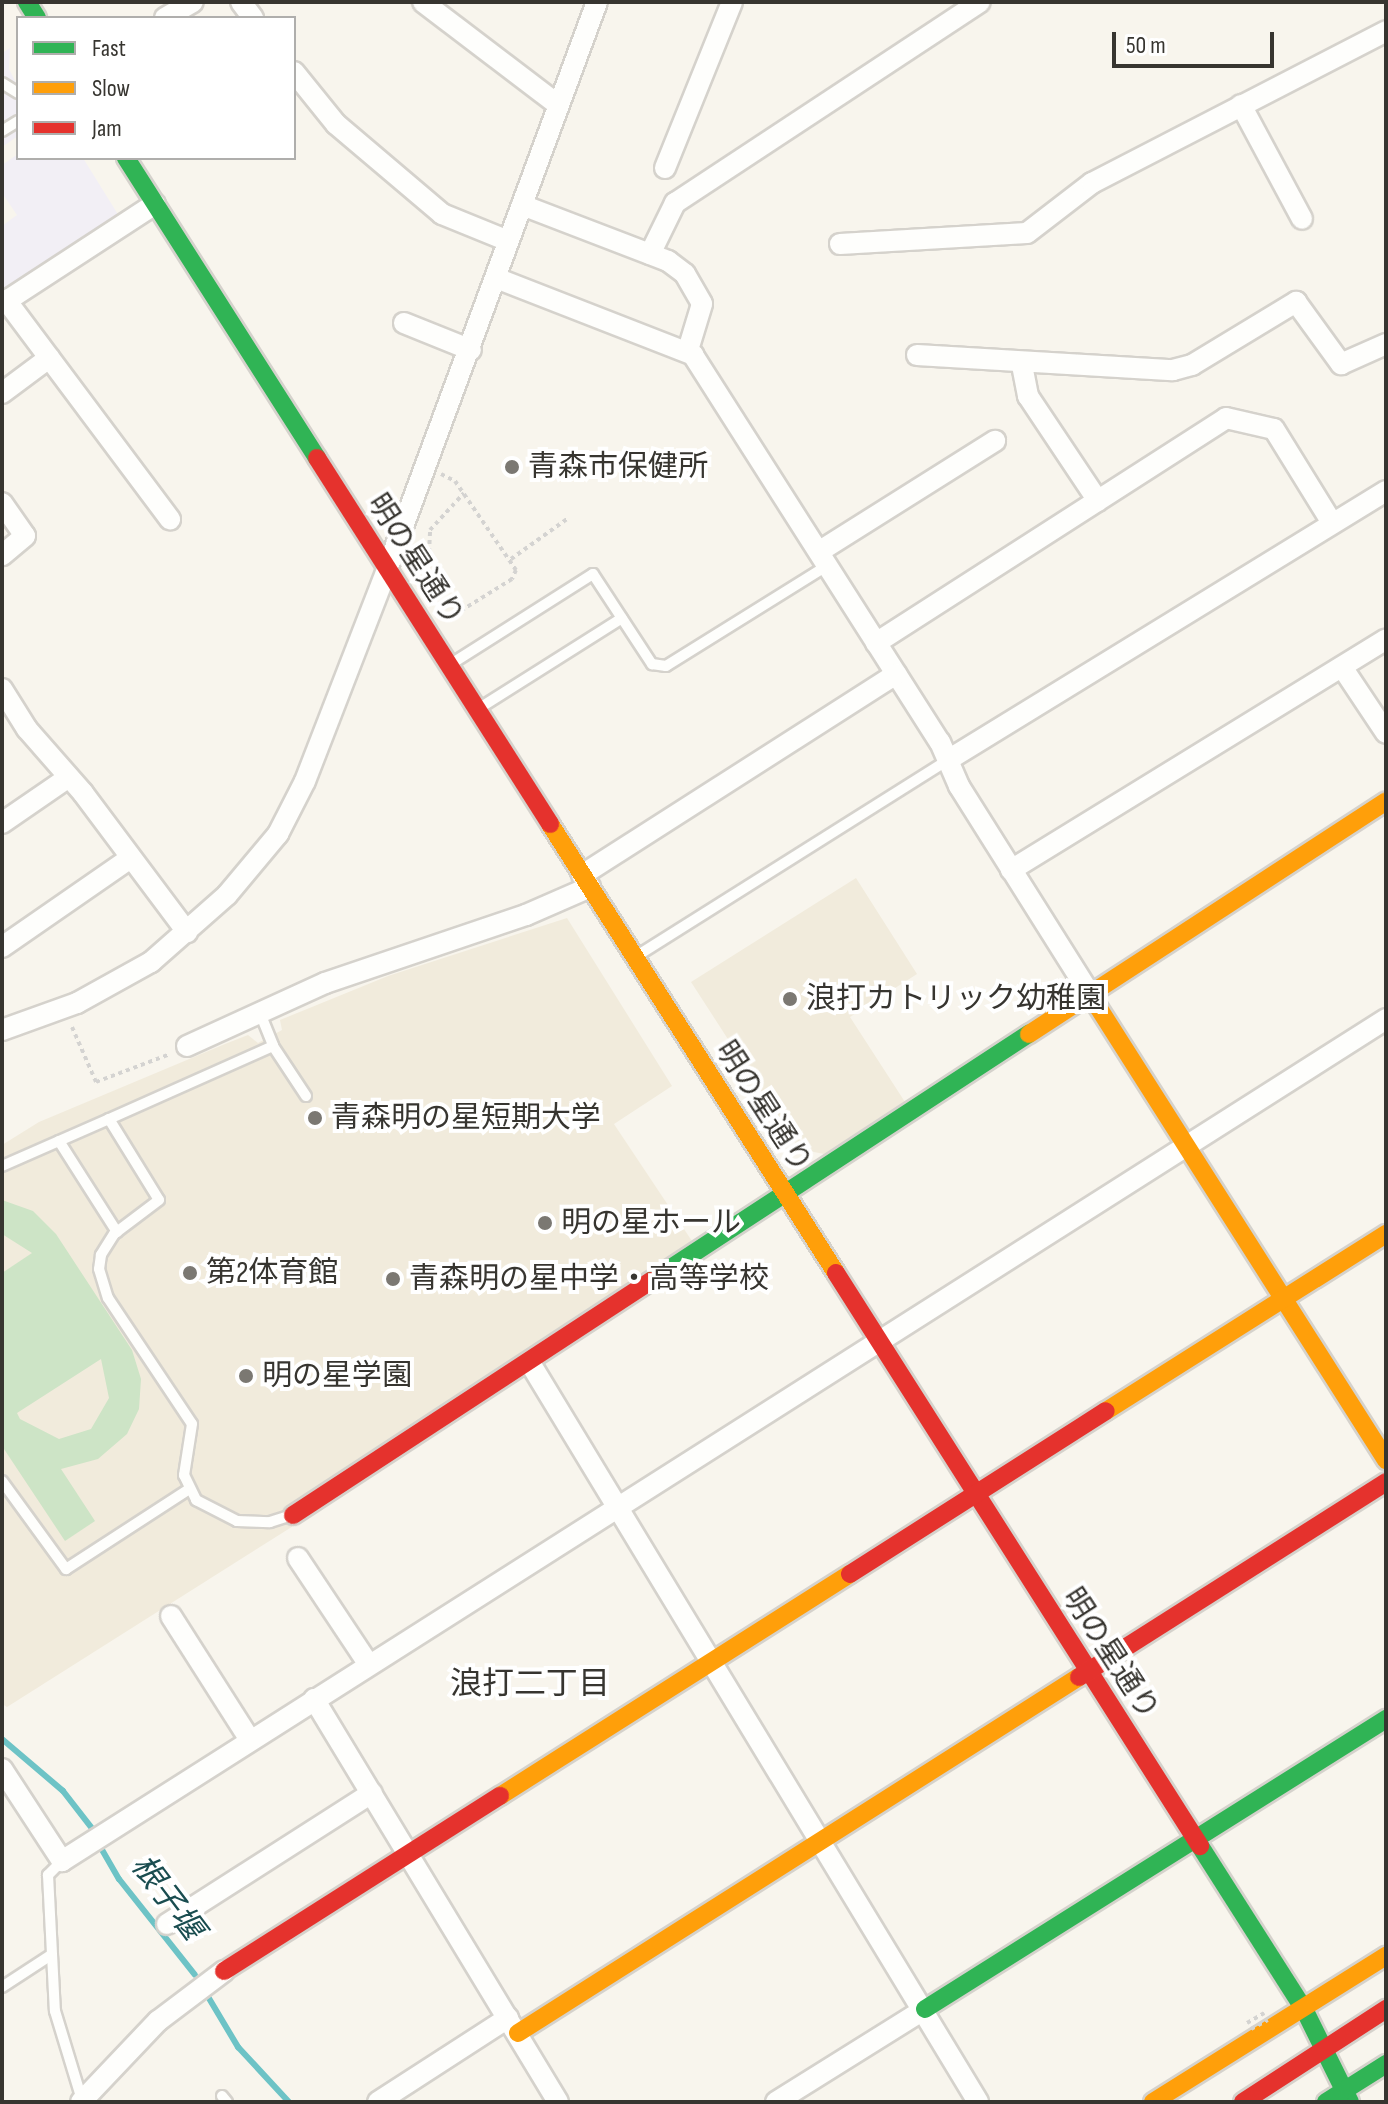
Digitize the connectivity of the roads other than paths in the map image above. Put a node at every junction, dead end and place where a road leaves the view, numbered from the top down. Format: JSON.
{"nodes":[{"id":1,"x":193,"y":2,"type":"edge"},
{"id":2,"x":423,"y":2,"type":"edge"},
{"id":3,"x":597,"y":2,"type":"edge"},
{"id":4,"x":732,"y":2,"type":"edge"},
{"id":5,"x":980,"y":2,"type":"edge"},
{"id":6,"x":168,"y":16,"type":"edge"},
{"id":7,"x":1386,"y":31,"type":"edge"},
{"id":8,"x":296,"y":74,"type":"edge"},
{"id":9,"x":558,"y":105,"type":"junction"},
{"id":10,"x":1241,"y":105,"type":"junction"},
{"id":11,"x":127,"y":160,"type":"edge"},
{"id":12,"x":665,"y":168,"type":"dead end"},
{"id":13,"x":155,"y":204,"type":"junction"},
{"id":14,"x":522,"y":205,"type":"junction"},
{"id":15,"x":1302,"y":219,"type":"dead end"},
{"id":16,"x":508,"y":241,"type":"junction"},
{"id":17,"x":840,"y":244,"type":"dead end"},
{"id":18,"x":650,"y":254,"type":"junction"},
{"id":19,"x":496,"y":278,"type":"junction"},
{"id":20,"x":404,"y":323,"type":"dead end"},
{"id":21,"x":1386,"y":344,"type":"edge"},
{"id":22,"x":471,"y":350,"type":"junction"},
{"id":23,"x":688,"y":350,"type":"junction"},
{"id":24,"x":917,"y":355,"type":"dead end"},
{"id":25,"x":49,"y":358,"type":"junction"},
{"id":26,"x":1022,"y":365,"type":"junction"},
{"id":27,"x":2,"y":393,"type":"edge"},
{"id":28,"x":995,"y":441,"type":"dead end"},
{"id":29,"x":1386,"y":491,"type":"edge"},
{"id":30,"x":1098,"y":501,"type":"junction"},
{"id":31,"x":2,"y":503,"type":"edge"},
{"id":32,"x":170,"y":519,"type":"dead end"},
{"id":33,"x":1332,"y":523,"type":"junction"},
{"id":34,"x":2,"y":555,"type":"edge"},
{"id":35,"x":824,"y":558,"type":"junction"},
{"id":36,"x":388,"y":567,"type":"junction"},
{"id":37,"x":622,"y":618,"type":"junction"},
{"id":38,"x":1386,"y":639,"type":"edge"},
{"id":39,"x":876,"y":643,"type":"junction"},
{"id":40,"x":449,"y":665,"type":"junction"},
{"id":41,"x":1342,"y":667,"type":"junction"},
{"id":42,"x":896,"y":674,"type":"junction"},
{"id":43,"x":3,"y":694,"type":"edge"},
{"id":44,"x":477,"y":709,"type":"junction"},
{"id":45,"x":1386,"y":733,"type":"edge"},
{"id":46,"x":948,"y":760,"type":"junction"},
{"id":47,"x":69,"y":777,"type":"junction"},
{"id":48,"x":1386,"y":801,"type":"edge"},
{"id":49,"x":2,"y":823,"type":"edge"},
{"id":50,"x":129,"y":859,"type":"junction"},
{"id":51,"x":1011,"y":870,"type":"junction"},
{"id":52,"x":586,"y":881,"type":"junction"},
{"id":53,"x":187,"y":932,"type":"junction"},
{"id":54,"x":2,"y":947,"type":"edge"},
{"id":55,"x":634,"y":957,"type":"junction"},
{"id":56,"x":1091,"y":996,"type":"junction"},
{"id":57,"x":260,"y":1013,"type":"junction"},
{"id":58,"x":1386,"y":1019,"type":"edge"},
{"id":59,"x":2,"y":1030,"type":"edge"},
{"id":60,"x":187,"y":1046,"type":"road end"},
{"id":61,"x":273,"y":1046,"type":"junction"},
{"id":62,"x":306,"y":1096,"type":"dead end"},
{"id":63,"x":109,"y":1119,"type":"junction"},
{"id":64,"x":59,"y":1141,"type":"junction"},
{"id":65,"x":1188,"y":1145,"type":"junction"},
{"id":66,"x":2,"y":1166,"type":"edge"},
{"id":67,"x":785,"y":1194,"type":"junction"},
{"id":68,"x":117,"y":1232,"type":"junction"},
{"id":69,"x":1386,"y":1234,"type":"edge"},
{"id":70,"x":1284,"y":1298,"type":"junction"},
{"id":71,"x":878,"y":1341,"type":"junction"},
{"id":72,"x":530,"y":1363,"type":"junction"},
{"id":73,"x":1386,"y":1460,"type":"edge"},
{"id":74,"x":2,"y":1481,"type":"edge"},
{"id":75,"x":1386,"y":1482,"type":"edge"},
{"id":76,"x":189,"y":1489,"type":"junction"},
{"id":77,"x":975,"y":1494,"type":"junction"},
{"id":78,"x":621,"y":1507,"type":"junction"},
{"id":79,"x":293,"y":1515,"type":"joint"},
{"id":80,"x":298,"y":1558,"type":"dead end"},
{"id":81,"x":171,"y":1616,"type":"dead end"},
{"id":82,"x":713,"y":1660,"type":"junction"},
{"id":83,"x":369,"y":1665,"type":"junction"},
{"id":84,"x":1088,"y":1671,"type":"junction"},
{"id":85,"x":314,"y":1699,"type":"junction"},
{"id":86,"x":1386,"y":1719,"type":"edge"},
{"id":87,"x":250,"y":1740,"type":"junction"},
{"id":88,"x":3,"y":1772,"type":"edge"},
{"id":89,"x":372,"y":1793,"type":"junction"},
{"id":90,"x":823,"y":1840,"type":"junction"},
{"id":91,"x":1195,"y":1840,"type":"junction"},
{"id":92,"x":409,"y":1853,"type":"junction"},
{"id":93,"x":62,"y":1861,"type":"junction"},
{"id":94,"x":167,"y":1924,"type":"dead end"},
{"id":95,"x":51,"y":1955,"type":"junction"},
{"id":96,"x":1386,"y":1956,"type":"edge"},
{"id":97,"x":224,"y":1971,"type":"joint"},
{"id":98,"x":2,"y":1987,"type":"edge"},
{"id":99,"x":925,"y":2009,"type":"junction"},
{"id":100,"x":1304,"y":2009,"type":"junction"},
{"id":101,"x":1386,"y":2009,"type":"edge"},
{"id":102,"x":513,"y":2026,"type":"junction"},
{"id":103,"x":1325,"y":2050,"type":"junction"},
{"id":104,"x":1386,"y":2064,"type":"edge"},
{"id":105,"x":1347,"y":2096,"type":"edge"},
{"id":106,"x":975,"y":2101,"type":"edge"},
{"id":107,"x":82,"y":2102,"type":"edge"},
{"id":108,"x":378,"y":2102,"type":"edge"},
{"id":109,"x":558,"y":2102,"type":"edge"},
{"id":110,"x":776,"y":2102,"type":"edge"},
{"id":111,"x":1153,"y":2102,"type":"edge"},
{"id":112,"x":1243,"y":2102,"type":"edge"},
{"id":113,"x":1326,"y":2102,"type":"edge"}],
"edges":[{"from":1,"to":6,"type":"street"},
{"from":2,"to":9,"type":"street"},
{"from":3,"to":9,"type":"street"},
{"from":4,"to":12,"type":"street"},
{"from":5,"to":18,"type":"street"},
{"from":7,"to":10,"type":"street"},
{"from":8,"to":16,"type":"street"},
{"from":9,"to":14,"type":"street"},
{"from":10,"to":15,"type":"street"},
{"from":10,"to":17,"type":"street"},
{"from":11,"to":13,"type":"main road","name":"明の星通り"},
{"from":13,"to":25,"type":"street"},
{"from":13,"to":36,"type":"main road","name":"明の星通り"},
{"from":14,"to":16,"type":"street"},
{"from":14,"to":18,"type":"street"},
{"from":16,"to":19,"type":"street"},
{"from":18,"to":23,"type":"street"},
{"from":19,"to":22,"type":"street"},
{"from":19,"to":23,"type":"street"},
{"from":20,"to":22,"type":"street"},
{"from":21,"to":26,"type":"street"},
{"from":22,"to":36,"type":"street"},
{"from":23,"to":35,"type":"street"},
{"from":24,"to":26,"type":"street"},
{"from":25,"to":27,"type":"street"},
{"from":25,"to":32,"type":"street"},
{"from":26,"to":30,"type":"street"},
{"from":28,"to":35,"type":"street"},
{"from":29,"to":33,"type":"street"},
{"from":30,"to":33,"type":"street"},
{"from":30,"to":39,"type":"street"},
{"from":31,"to":34,"type":"street"},
{"from":33,"to":46,"type":"street"},
{"from":35,"to":37,"type":"lane"},
{"from":35,"to":39,"type":"street"},
{"from":36,"to":40,"type":"main road","name":"明の星通り"},
{"from":36,"to":53,"type":"street"},
{"from":37,"to":40,"type":"lane"},
{"from":37,"to":44,"type":"lane"},
{"from":38,"to":41,"type":"street"},
{"from":39,"to":42,"type":"street"},
{"from":40,"to":44,"type":"main road","name":"明の星通り"},
{"from":41,"to":45,"type":"street"},
{"from":41,"to":51,"type":"street"},
{"from":42,"to":46,"type":"street"},
{"from":42,"to":52,"type":"street"},
{"from":43,"to":47,"type":"street"},
{"from":44,"to":52,"type":"main road","name":"明の星通り"},
{"from":46,"to":51,"type":"street"},
{"from":46,"to":55,"type":"lane"},
{"from":47,"to":49,"type":"street"},
{"from":47,"to":50,"type":"street"},
{"from":48,"to":56,"type":"main road"},
{"from":50,"to":53,"type":"street"},
{"from":50,"to":54,"type":"street"},
{"from":51,"to":56,"type":"street"},
{"from":52,"to":55,"type":"main road","name":"明の星通り"},
{"from":52,"to":57,"type":"street"},
{"from":53,"to":59,"type":"street"},
{"from":55,"to":67,"type":"main road","name":"明の星通り"},
{"from":56,"to":65,"type":"main road"},
{"from":56,"to":67,"type":"main road"},
{"from":57,"to":60,"type":"street"},
{"from":57,"to":61,"type":"lane"},
{"from":58,"to":65,"type":"street"},
{"from":61,"to":62,"type":"lane"},
{"from":61,"to":63,"type":"lane"},
{"from":63,"to":64,"type":"lane"},
{"from":63,"to":68,"type":"lane"},
{"from":64,"to":66,"type":"lane"},
{"from":64,"to":68,"type":"lane"},
{"from":65,"to":70,"type":"main road"},
{"from":65,"to":71,"type":"street"},
{"from":67,"to":71,"type":"main road","name":"明の星通り"},
{"from":67,"to":72,"type":"main road"},
{"from":68,"to":76,"type":"lane"},
{"from":69,"to":70,"type":"main road"},
{"from":70,"to":73,"type":"main road"},
{"from":70,"to":77,"type":"main road"},
{"from":71,"to":77,"type":"main road","name":"明の星通り"},
{"from":71,"to":78,"type":"street"},
{"from":72,"to":78,"type":"street"},
{"from":72,"to":79,"type":"main road"},
{"from":74,"to":76,"type":"lane"},
{"from":75,"to":84,"type":"main road"},
{"from":76,"to":79,"type":"lane"},
{"from":77,"to":82,"type":"main road"},
{"from":77,"to":84,"type":"main road","name":"明の星通り"},
{"from":78,"to":82,"type":"street"},
{"from":78,"to":83,"type":"street"},
{"from":80,"to":83,"type":"street"},
{"from":81,"to":87,"type":"street"},
{"from":82,"to":90,"type":"street"},
{"from":82,"to":92,"type":"main road"},
{"from":83,"to":85,"type":"street"},
{"from":84,"to":90,"type":"main road"},
{"from":84,"to":91,"type":"main road","name":"明の星通り"},
{"from":85,"to":87,"type":"street"},
{"from":85,"to":89,"type":"street"},
{"from":86,"to":91,"type":"main road"},
{"from":87,"to":93,"type":"street"},
{"from":88,"to":93,"type":"street"},
{"from":89,"to":92,"type":"street"},
{"from":89,"to":94,"type":"street"},
{"from":90,"to":99,"type":"street"},
{"from":90,"to":102,"type":"main road"},
{"from":91,"to":99,"type":"main road"},
{"from":91,"to":100,"type":"main road","name":"明の星通り"},
{"from":92,"to":97,"type":"main road"},
{"from":92,"to":102,"type":"street"},
{"from":93,"to":95,"type":"lane"},
{"from":95,"to":98,"type":"lane"},
{"from":95,"to":107,"type":"lane"},
{"from":96,"to":100,"type":"main road"},
{"from":97,"to":107,"type":"street"},
{"from":99,"to":106,"type":"street"},
{"from":99,"to":110,"type":"street"},
{"from":100,"to":103,"type":"main road","name":"明の星通り"},
{"from":100,"to":111,"type":"main road"},
{"from":101,"to":103,"type":"main road"},
{"from":102,"to":108,"type":"street"},
{"from":102,"to":109,"type":"street"},
{"from":103,"to":105,"type":"main road","name":"明の星通り"},
{"from":103,"to":112,"type":"main road"},
{"from":104,"to":105,"type":"main road"},
{"from":105,"to":113,"type":"main road"}]}
